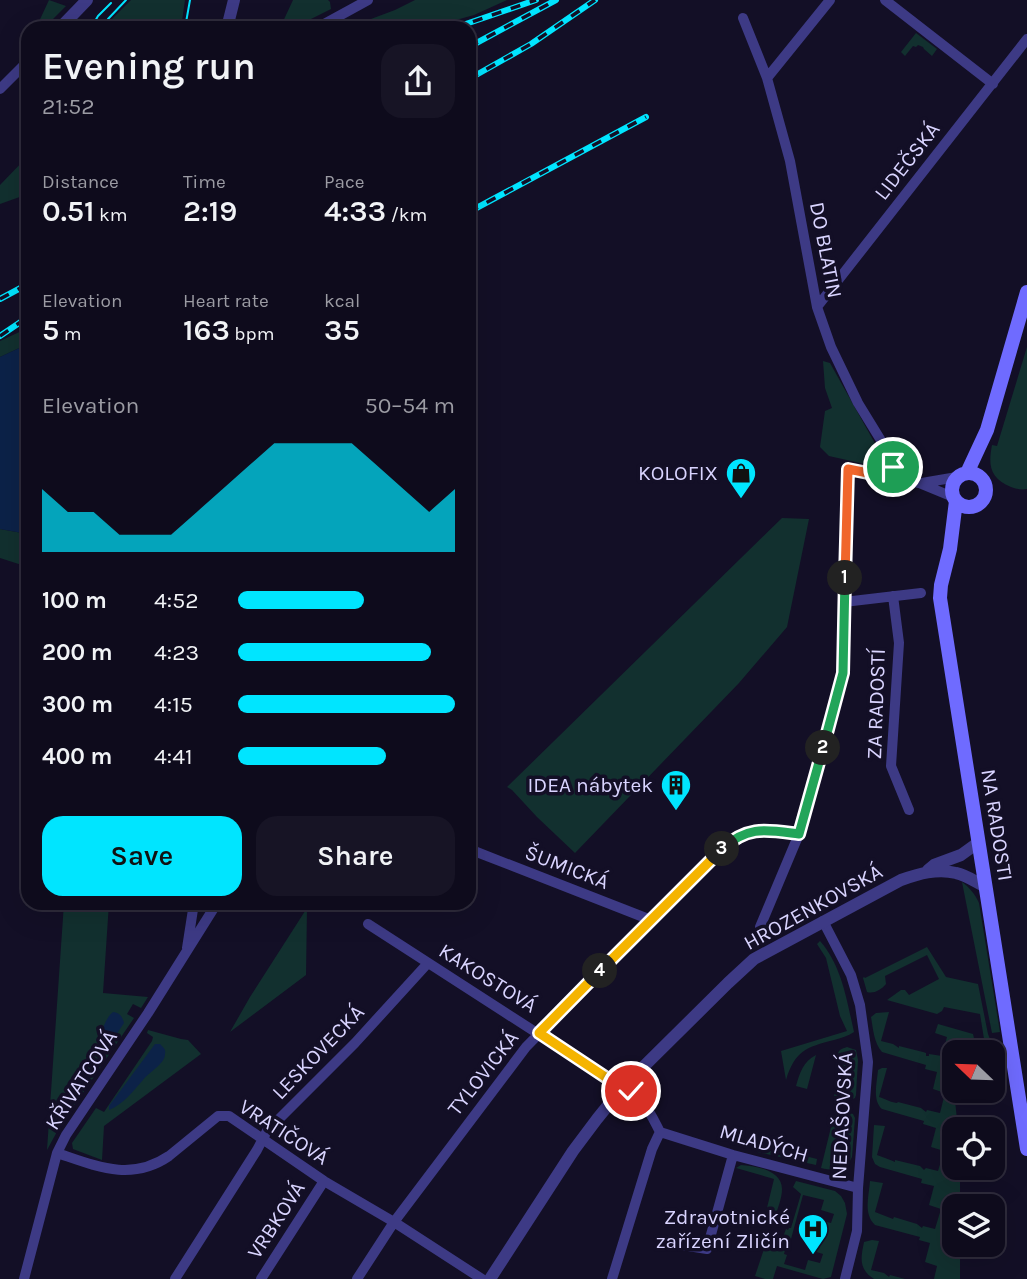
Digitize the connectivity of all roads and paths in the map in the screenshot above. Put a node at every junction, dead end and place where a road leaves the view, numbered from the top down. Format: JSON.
{"nodes":[{"id":1,"x":87,"y":0,"type":"edge"},
{"id":2,"x":234,"y":0,"type":"edge"},
{"id":3,"x":368,"y":0,"type":"edge"},
{"id":4,"x":830,"y":0,"type":"edge"},
{"id":5,"x":885,"y":0,"type":"edge"},
{"id":6,"x":743,"y":18,"type":"dead end"},
{"id":7,"x":67,"y":21,"type":"edge"},
{"id":8,"x":229,"y":21,"type":"edge"},
{"id":9,"x":330,"y":21,"type":"edge"},
{"id":10,"x":1027,"y":39,"type":"edge"},
{"id":11,"x":21,"y":68,"type":"edge"},
{"id":12,"x":767,"y":78,"type":"junction"},
{"id":13,"x":993,"y":84,"type":"junction"},
{"id":14,"x":0,"y":89,"type":"edge"},
{"id":15,"x":1027,"y":292,"type":"edge"},
{"id":16,"x":817,"y":306,"type":"junction"},
{"id":17,"x":987,"y":430,"type":"junction"},
{"id":18,"x":962,"y":475,"type":"junction"},
{"id":19,"x":898,"y":479,"type":"junction"},
{"id":20,"x":982,"y":479,"type":"junction"},
{"id":21,"x":919,"y":483,"type":"junction"},
{"id":22,"x":955,"y":499,"type":"junction"},
{"id":23,"x":971,"y":507,"type":"junction"},
{"id":24,"x":950,"y":549,"type":"junction"},
{"id":25,"x":922,"y":593,"type":"dead end"},
{"id":26,"x":893,"y":596,"type":"junction"},
{"id":27,"x":844,"y":602,"type":"junction"},
{"id":28,"x":909,"y":810,"type":"dead end"},
{"id":29,"x":799,"y":834,"type":"junction"},
{"id":30,"x":979,"y":842,"type":"junction"},
{"id":31,"x":476,"y":852,"type":"edge"},
{"id":32,"x":932,"y":870,"type":"junction"},
{"id":33,"x":986,"y":887,"type":"junction"},
{"id":34,"x":193,"y":910,"type":"edge"},
{"id":35,"x":213,"y":910,"type":"edge"},
{"id":36,"x":651,"y":920,"type":"junction"},
{"id":37,"x":823,"y":921,"type":"junction"},
{"id":38,"x":368,"y":924,"type":"dead end"},
{"id":39,"x":760,"y":927,"type":"dead end"},
{"id":40,"x":186,"y":954,"type":"junction"},
{"id":41,"x":428,"y":963,"type":"junction"},
{"id":42,"x":539,"y":1033,"type":"junction"},
{"id":43,"x":622,"y":1088,"type":"junction"},
{"id":44,"x":660,"y":1132,"type":"junction"},
{"id":45,"x":263,"y":1139,"type":"junction"},
{"id":46,"x":1027,"y":1149,"type":"edge"},
{"id":47,"x":57,"y":1153,"type":"junction"},
{"id":48,"x":733,"y":1155,"type":"junction"},
{"id":49,"x":324,"y":1181,"type":"junction"},
{"id":50,"x":858,"y":1188,"type":"junction"},
{"id":51,"x":394,"y":1222,"type":"junction"},
{"id":52,"x":682,"y":1245,"type":"dead end"},
{"id":53,"x":23,"y":1279,"type":"edge"},
{"id":54,"x":175,"y":1279,"type":"edge"},
{"id":55,"x":261,"y":1279,"type":"edge"},
{"id":56,"x":357,"y":1279,"type":"edge"},
{"id":57,"x":482,"y":1279,"type":"edge"},
{"id":58,"x":491,"y":1279,"type":"edge"},
{"id":59,"x":612,"y":1279,"type":"edge"},
{"id":60,"x":845,"y":1279,"type":"edge"}],
"edges":[{"from":1,"to":7,"type":"street"},
{"from":2,"to":8,"type":"street"},
{"from":3,"to":9,"type":"street"},
{"from":4,"to":12,"type":"street"},
{"from":5,"to":13,"type":"street"},
{"from":6,"to":12,"type":"street","name":"DO BLATIN"},
{"from":10,"to":13,"type":"street","name":"LIDEČSKÁ"},
{"from":11,"to":14,"type":"street"},
{"from":12,"to":16,"type":"street","name":"DO BLATIN"},
{"from":13,"to":16,"type":"street","name":"LIDEČSKÁ"},
{"from":15,"to":17,"type":"main road","name":"NA RADOSTI"},
{"from":16,"to":19,"type":"street","name":"DO BLATIN"},
{"from":17,"to":18,"type":"main road","name":"NA RADOSTI"},
{"from":17,"to":20,"type":"main road","name":"NA RADOSTI"},
{"from":18,"to":20,"type":"main road"},
{"from":18,"to":21,"type":"street"},
{"from":18,"to":22,"type":"main road","name":"NA RADOSTI"},
{"from":19,"to":21,"type":"street"},
{"from":19,"to":27,"type":"street"},
{"from":20,"to":23,"type":"main road","name":"NA RADOSTI"},
{"from":21,"to":22,"type":"street"},
{"from":22,"to":23,"type":"main road"},
{"from":22,"to":24,"type":"main road","name":"NA RADOSTI"},
{"from":23,"to":24,"type":"main road","name":"NA RADOSTI"},
{"from":24,"to":30,"type":"main road","name":"NA RADOSTI"},
{"from":25,"to":26,"type":"street"},
{"from":26,"to":27,"type":"street"},
{"from":26,"to":28,"type":"street","name":"ZA RADOSTÍ"},
{"from":27,"to":29,"type":"street"},
{"from":29,"to":36,"type":"street","name":"TYLOVICKÁ"},
{"from":29,"to":39,"type":"street"},
{"from":30,"to":32,"type":"street","name":"HROZENKOVSKÁ"},
{"from":30,"to":33,"type":"main road","name":"NA RADOSTI"},
{"from":31,"to":36,"type":"street","name":"ŠUMICKÁ"},
{"from":32,"to":33,"type":"street"},
{"from":32,"to":37,"type":"street","name":"HROZENKOVSKÁ"},
{"from":33,"to":46,"type":"main road","name":"NA RADOSTI"},
{"from":34,"to":40,"type":"street","name":"KŘIVATCOVÁ"},
{"from":35,"to":40,"type":"street","name":"KŘIVATCOVÁ"},
{"from":36,"to":42,"type":"street","name":"TYLOVICKÁ"},
{"from":37,"to":43,"type":"street","name":"HROZENKOVSKÁ"},
{"from":37,"to":50,"type":"street","name":"NEDAŠOVSKÁ"},
{"from":38,"to":41,"type":"street","name":"KAKOSTOVÁ"},
{"from":40,"to":47,"type":"street","name":"KŘIVATCOVÁ"},
{"from":41,"to":42,"type":"street","name":"KAKOSTOVÁ"},
{"from":41,"to":45,"type":"street","name":"LESKOVECKÁ"},
{"from":42,"to":43,"type":"street","name":"KAKOSTOVÁ"},
{"from":42,"to":51,"type":"street","name":"TYLOVICKÁ"},
{"from":43,"to":44,"type":"street"},
{"from":43,"to":58,"type":"street","name":"HROZENKOVSKÁ"},
{"from":44,"to":48,"type":"street","name":"MLADÝCH"},
{"from":44,"to":59,"type":"street"},
{"from":45,"to":47,"type":"street","name":"VRATIČOVÁ"},
{"from":45,"to":49,"type":"street","name":"VRATIČOVÁ"},
{"from":45,"to":54,"type":"street","name":"LESKOVECKÁ"},
{"from":47,"to":53,"type":"street","name":"KŘIVATCOVÁ"},
{"from":48,"to":50,"type":"street","name":"MLADÝCH"},
{"from":48,"to":52,"type":"street"},
{"from":49,"to":51,"type":"street","name":"VRATIČOVÁ"},
{"from":49,"to":55,"type":"street","name":"VRBKOVÁ"},
{"from":50,"to":60,"type":"street","name":"NEDAŠOVSKÁ"},
{"from":51,"to":56,"type":"street","name":"TYLOVICKÁ"},
{"from":51,"to":57,"type":"street","name":"VRATIČOVÁ"}]}
